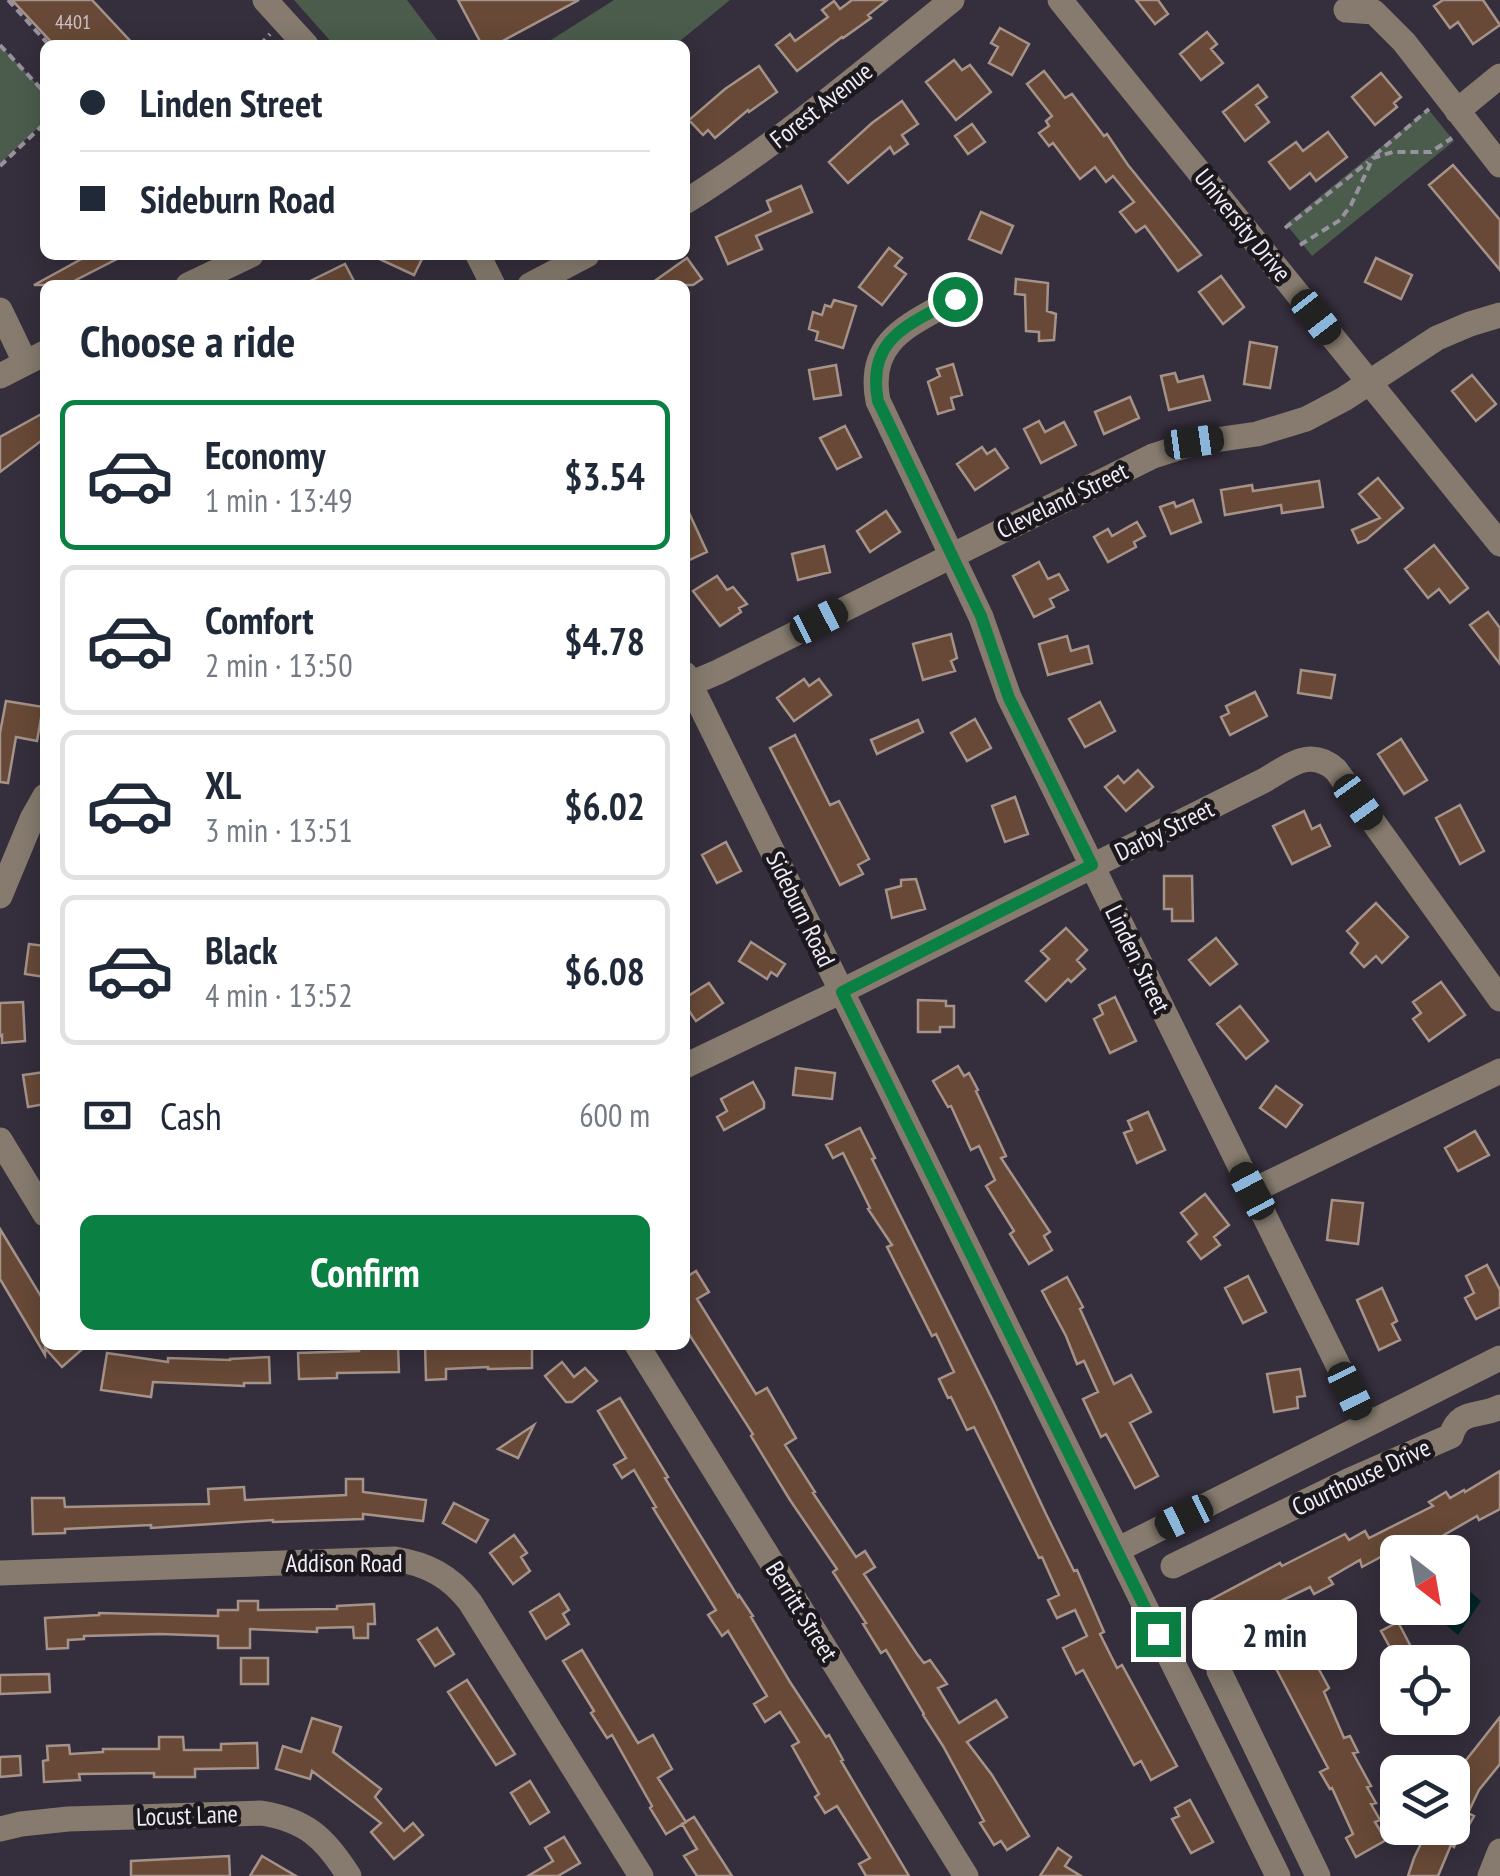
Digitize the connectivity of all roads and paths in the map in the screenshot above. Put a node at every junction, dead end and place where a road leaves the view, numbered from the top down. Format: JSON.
{"nodes":[{"id":1,"x":8,"y":0,"type":"edge"},
{"id":2,"x":265,"y":0,"type":"edge"},
{"id":3,"x":952,"y":0,"type":"edge"},
{"id":4,"x":1060,"y":0,"type":"edge"},
{"id":5,"x":1346,"y":10,"type":"dead end"},
{"id":6,"x":44,"y":40,"type":"edge"},
{"id":7,"x":301,"y":40,"type":"edge"},
{"id":8,"x":0,"y":45,"type":"edge"},
{"id":9,"x":1500,"y":76,"type":"edge"},
{"id":10,"x":40,"y":88,"type":"edge"},
{"id":11,"x":1448,"y":117,"type":"junction"},
{"id":12,"x":40,"y":129,"type":"edge"},
{"id":13,"x":1373,"y":158,"type":"junction"},
{"id":14,"x":1500,"y":164,"type":"edge"},
{"id":15,"x":0,"y":166,"type":"edge"},
{"id":16,"x":690,"y":199,"type":"edge"},
{"id":17,"x":1285,"y":228,"type":"dead end"},
{"id":18,"x":1300,"y":245,"type":"dead end"},
{"id":19,"x":240,"y":260,"type":"edge"},
{"id":20,"x":578,"y":260,"type":"edge"},
{"id":21,"x":198,"y":280,"type":"edge"},
{"id":22,"x":540,"y":280,"type":"edge"},
{"id":23,"x":955,"y":299,"type":"dead end"},
{"id":24,"x":0,"y":310,"type":"edge"},
{"id":25,"x":1500,"y":315,"type":"edge"},
{"id":26,"x":35,"y":357,"type":"edge"},
{"id":27,"x":0,"y":376,"type":"edge"},
{"id":28,"x":1370,"y":382,"type":"junction"},
{"id":29,"x":1500,"y":544,"type":"edge"},
{"id":30,"x":953,"y":554,"type":"junction"},
{"id":31,"x":690,"y":680,"type":"edge"},
{"id":32,"x":690,"y":687,"type":"edge"},
{"id":33,"x":40,"y":805,"type":"edge"},
{"id":34,"x":1092,"y":865,"type":"junction"},
{"id":35,"x":0,"y":896,"type":"edge"},
{"id":36,"x":842,"y":992,"type":"junction"},
{"id":37,"x":1500,"y":999,"type":"edge"},
{"id":38,"x":690,"y":1064,"type":"edge"},
{"id":39,"x":1500,"y":1071,"type":"edge"},
{"id":40,"x":0,"y":1140,"type":"edge"},
{"id":41,"x":1252,"y":1191,"type":"junction"},
{"id":42,"x":40,"y":1206,"type":"edge"},
{"id":43,"x":641,"y":1350,"type":"edge"},
{"id":44,"x":1500,"y":1358,"type":"edge"},
{"id":45,"x":1500,"y":1408,"type":"edge"},
{"id":46,"x":1366,"y":1424,"type":"junction"},
{"id":47,"x":1251,"y":1485,"type":"junction"},
{"id":48,"x":1270,"y":1519,"type":"junction"},
{"id":49,"x":1118,"y":1550,"type":"junction"},
{"id":50,"x":1173,"y":1566,"type":"dead end"},
{"id":51,"x":0,"y":1573,"type":"edge"},
{"id":52,"x":1219,"y":1671,"type":"dead end"},
{"id":53,"x":1243,"y":1718,"type":"junction"},
{"id":54,"x":1209,"y":1735,"type":"junction"},
{"id":55,"x":0,"y":1829,"type":"edge"},
{"id":56,"x":1500,"y":1852,"type":"edge"},
{"id":57,"x":349,"y":1876,"type":"edge"},
{"id":58,"x":641,"y":1876,"type":"edge"},
{"id":59,"x":966,"y":1876,"type":"edge"},
{"id":60,"x":1278,"y":1876,"type":"edge"},
{"id":61,"x":1318,"y":1876,"type":"edge"},
{"id":62,"x":1490,"y":1876,"type":"edge"}],
"edges":[{"from":1,"to":6,"type":"path"},
{"from":2,"to":7,"type":"street"},
{"from":3,"to":16,"type":"street","name":"Forest Avenue"},
{"from":4,"to":28,"type":"street","name":"University Drive"},
{"from":5,"to":11,"type":"street"},
{"from":8,"to":10,"type":"path"},
{"from":9,"to":11,"type":"street"},
{"from":11,"to":13,"type":"path"},
{"from":11,"to":13,"type":"path"},
{"from":11,"to":14,"type":"street"},
{"from":12,"to":15,"type":"path"},
{"from":13,"to":17,"type":"path"},
{"from":13,"to":18,"type":"path"},
{"from":19,"to":21,"type":"street"},
{"from":20,"to":22,"type":"street"},
{"from":23,"to":30,"type":"street","name":"Linden Street"},
{"from":24,"to":26,"type":"street"},
{"from":25,"to":28,"type":"street","name":"Cleveland Street"},
{"from":26,"to":27,"type":"street"},
{"from":28,"to":29,"type":"street","name":"University Drive"},
{"from":28,"to":30,"type":"street","name":"Cleveland Street"},
{"from":30,"to":31,"type":"street","name":"Cleveland Street"},
{"from":30,"to":34,"type":"street","name":"Linden Street"},
{"from":32,"to":36,"type":"street","name":"Sideburn Road"},
{"from":33,"to":35,"type":"street"},
{"from":34,"to":36,"type":"street","name":"Darby Street"},
{"from":34,"to":37,"type":"street","name":"Darby Street"},
{"from":34,"to":41,"type":"street","name":"Linden Street"},
{"from":36,"to":38,"type":"street","name":"Darby Street"},
{"from":36,"to":49,"type":"street","name":"Sideburn Road"},
{"from":39,"to":41,"type":"street"},
{"from":40,"to":42,"type":"street"},
{"from":41,"to":46,"type":"street","name":"Linden Street"},
{"from":43,"to":59,"type":"street","name":"Berritt Street"},
{"from":44,"to":46,"type":"street"},
{"from":45,"to":48,"type":"street","name":"Courthouse Drive"},
{"from":46,"to":47,"type":"street"},
{"from":47,"to":48,"type":"street","name":"Courthouse Drive"},
{"from":47,"to":49,"type":"street"},
{"from":48,"to":50,"type":"street","name":"Courthouse Drive"},
{"from":49,"to":54,"type":"street","name":"Sideburn Road"},
{"from":51,"to":58,"type":"street","name":"Addison Road"},
{"from":52,"to":53,"type":"street"},
{"from":53,"to":54,"type":"street"},
{"from":53,"to":61,"type":"street"},
{"from":54,"to":60,"type":"street","name":"Sideburn Road"},
{"from":55,"to":57,"type":"street","name":"Locust Lane"},
{"from":56,"to":62,"type":"street"}]}
